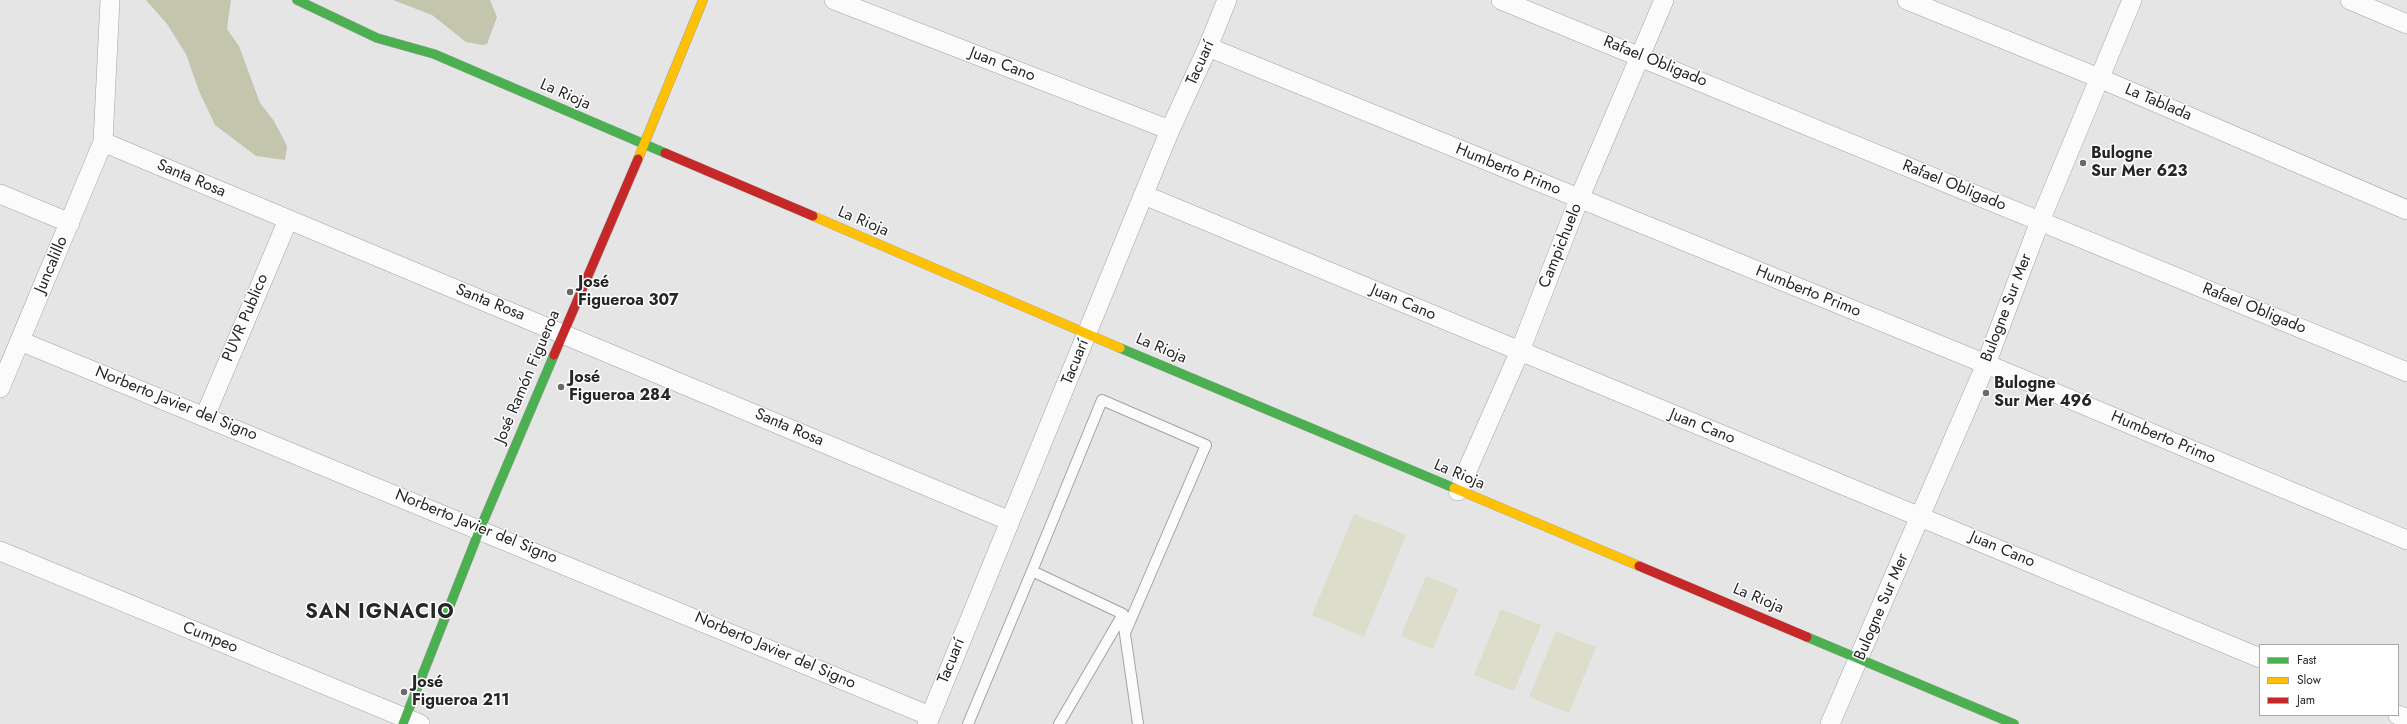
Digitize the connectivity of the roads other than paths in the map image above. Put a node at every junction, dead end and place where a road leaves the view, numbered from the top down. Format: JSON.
{"nodes":[{"id":1,"x":110,"y":0,"type":"edge"},
{"id":2,"x":297,"y":0,"type":"edge"},
{"id":3,"x":702,"y":0,"type":"edge"},
{"id":4,"x":834,"y":0,"type":"edge"},
{"id":5,"x":1227,"y":0,"type":"edge"},
{"id":6,"x":1501,"y":0,"type":"edge"},
{"id":7,"x":1664,"y":0,"type":"edge"},
{"id":8,"x":1907,"y":0,"type":"edge"},
{"id":9,"x":2132,"y":0,"type":"edge"},
{"id":10,"x":2350,"y":0,"type":"edge"},
{"id":11,"x":867,"y":6,"type":"edge"},
{"id":12,"x":2407,"y":24,"type":"edge"},
{"id":13,"x":1208,"y":47,"type":"junction"},
{"id":14,"x":1640,"y":56,"type":"junction"},
{"id":15,"x":2099,"y":78,"type":"junction"},
{"id":16,"x":1170,"y":130,"type":"junction"},
{"id":17,"x":103,"y":142,"type":"junction"},
{"id":18,"x":644,"y":145,"type":"junction"},
{"id":19,"x":0,"y":194,"type":"edge"},
{"id":20,"x":1144,"y":195,"type":"junction"},
{"id":21,"x":1580,"y":199,"type":"junction"},
{"id":22,"x":2407,"y":210,"type":"edge"},
{"id":23,"x":288,"y":220,"type":"junction"},
{"id":24,"x":2040,"y":221,"type":"junction"},
{"id":25,"x":70,"y":223,"type":"junction"},
{"id":26,"x":563,"y":333,"type":"junction"},
{"id":27,"x":1087,"y":334,"type":"junction"},
{"id":28,"x":20,"y":341,"type":"junction"},
{"id":29,"x":1520,"y":351,"type":"junction"},
{"id":30,"x":1986,"y":364,"type":"junction"},
{"id":31,"x":2407,"y":372,"type":"edge"},
{"id":32,"x":0,"y":388,"type":"edge"},
{"id":33,"x":205,"y":416,"type":"junction"},
{"id":34,"x":1458,"y":491,"type":"junction"},
{"id":35,"x":1921,"y":517,"type":"junction"},
{"id":36,"x":1010,"y":521,"type":"junction"},
{"id":37,"x":480,"y":529,"type":"junction"},
{"id":38,"x":2407,"y":540,"type":"edge"},
{"id":39,"x":0,"y":551,"type":"edge"},
{"id":40,"x":1032,"y":571,"type":"junction"},
{"id":41,"x":1123,"y":614,"type":"junction"},
{"id":42,"x":1125,"y":634,"type":"junction"},
{"id":43,"x":1860,"y":658,"type":"junction"},
{"id":44,"x":2259,"y":658,"type":"edge"},
{"id":45,"x":928,"y":720,"type":"edge"},
{"id":46,"x":409,"y":722,"type":"edge"},
{"id":47,"x":968,"y":724,"type":"edge"},
{"id":48,"x":1059,"y":724,"type":"edge"},
{"id":49,"x":1138,"y":724,"type":"edge"},
{"id":50,"x":1830,"y":724,"type":"edge"},
{"id":51,"x":2014,"y":724,"type":"edge"}],
"edges":[{"from":1,"to":17,"type":"street","name":"Juncalillo"},
{"from":2,"to":18,"type":"street","name":"La Rioja"},
{"from":3,"to":18,"type":"street","name":"José Ramón Figueroa"},
{"from":4,"to":11,"type":"street","name":"Juan Cano"},
{"from":5,"to":13,"type":"street","name":"Tacuarí"},
{"from":6,"to":14,"type":"street","name":"Rafael Obligado"},
{"from":7,"to":14,"type":"street","name":"Campichuelo"},
{"from":8,"to":15,"type":"street","name":"La Tablada"},
{"from":9,"to":15,"type":"street","name":"Bulogne Sur Mer"},
{"from":10,"to":12,"type":"street"},
{"from":11,"to":16,"type":"street","name":"Juan Cano"},
{"from":13,"to":16,"type":"street","name":"Tacuarí"},
{"from":13,"to":21,"type":"street","name":"Humberto Primo"},
{"from":14,"to":21,"type":"street","name":"Campichuelo"},
{"from":14,"to":24,"type":"street","name":"Rafael Obligado"},
{"from":15,"to":22,"type":"street","name":"La Tablada"},
{"from":15,"to":24,"type":"street","name":"Bulogne Sur Mer"},
{"from":16,"to":20,"type":"street","name":"Tacuarí"},
{"from":17,"to":23,"type":"street","name":"Santa Rosa"},
{"from":17,"to":25,"type":"street","name":"Juncalillo"},
{"from":18,"to":26,"type":"street","name":"José Ramón Figueroa"},
{"from":18,"to":27,"type":"street","name":"La Rioja"},
{"from":19,"to":25,"type":"street"},
{"from":20,"to":27,"type":"street","name":"Tacuarí"},
{"from":20,"to":29,"type":"street","name":"Juan Cano"},
{"from":21,"to":29,"type":"street","name":"Campichuelo"},
{"from":21,"to":30,"type":"street","name":"Humberto Primo"},
{"from":23,"to":26,"type":"street","name":"Santa Rosa"},
{"from":23,"to":33,"type":"street","name":"PUVR Publico"},
{"from":24,"to":30,"type":"street","name":"Bulogne Sur Mer"},
{"from":24,"to":31,"type":"street","name":"Rafael Obligado"},
{"from":25,"to":28,"type":"street","name":"Juncalillo"},
{"from":26,"to":36,"type":"street","name":"Santa Rosa"},
{"from":26,"to":37,"type":"street","name":"José Ramón Figueroa"},
{"from":27,"to":34,"type":"street","name":"La Rioja"},
{"from":27,"to":36,"type":"street","name":"Tacuarí"},
{"from":28,"to":32,"type":"street","name":"Juncalillo"},
{"from":28,"to":33,"type":"street","name":"Norberto Javier del Signo"},
{"from":29,"to":34,"type":"street","name":"Campichuelo"},
{"from":29,"to":35,"type":"street","name":"Juan Cano"},
{"from":30,"to":35,"type":"street","name":"Bulogne Sur Mer"},
{"from":30,"to":38,"type":"street","name":"Humberto Primo"},
{"from":33,"to":37,"type":"street","name":"Norberto Javier del Signo"},
{"from":34,"to":43,"type":"street","name":"La Rioja"},
{"from":35,"to":43,"type":"street","name":"Bulogne Sur Mer"},
{"from":35,"to":44,"type":"street","name":"Juan Cano"},
{"from":36,"to":45,"type":"street","name":"Tacuarí"},
{"from":37,"to":45,"type":"street","name":"Norberto Javier del Signo"},
{"from":37,"to":46,"type":"street","name":"José Ramón Figueroa"},
{"from":39,"to":46,"type":"street","name":"Cumpeo"},
{"from":40,"to":41,"type":"lane"},
{"from":40,"to":42,"type":"lane"},
{"from":40,"to":47,"type":"lane"},
{"from":41,"to":42,"type":"lane"},
{"from":41,"to":48,"type":"lane"},
{"from":42,"to":49,"type":"lane"},
{"from":43,"to":50,"type":"street","name":"Bulogne Sur Mer"},
{"from":43,"to":51,"type":"street","name":"La Rioja"}]}
